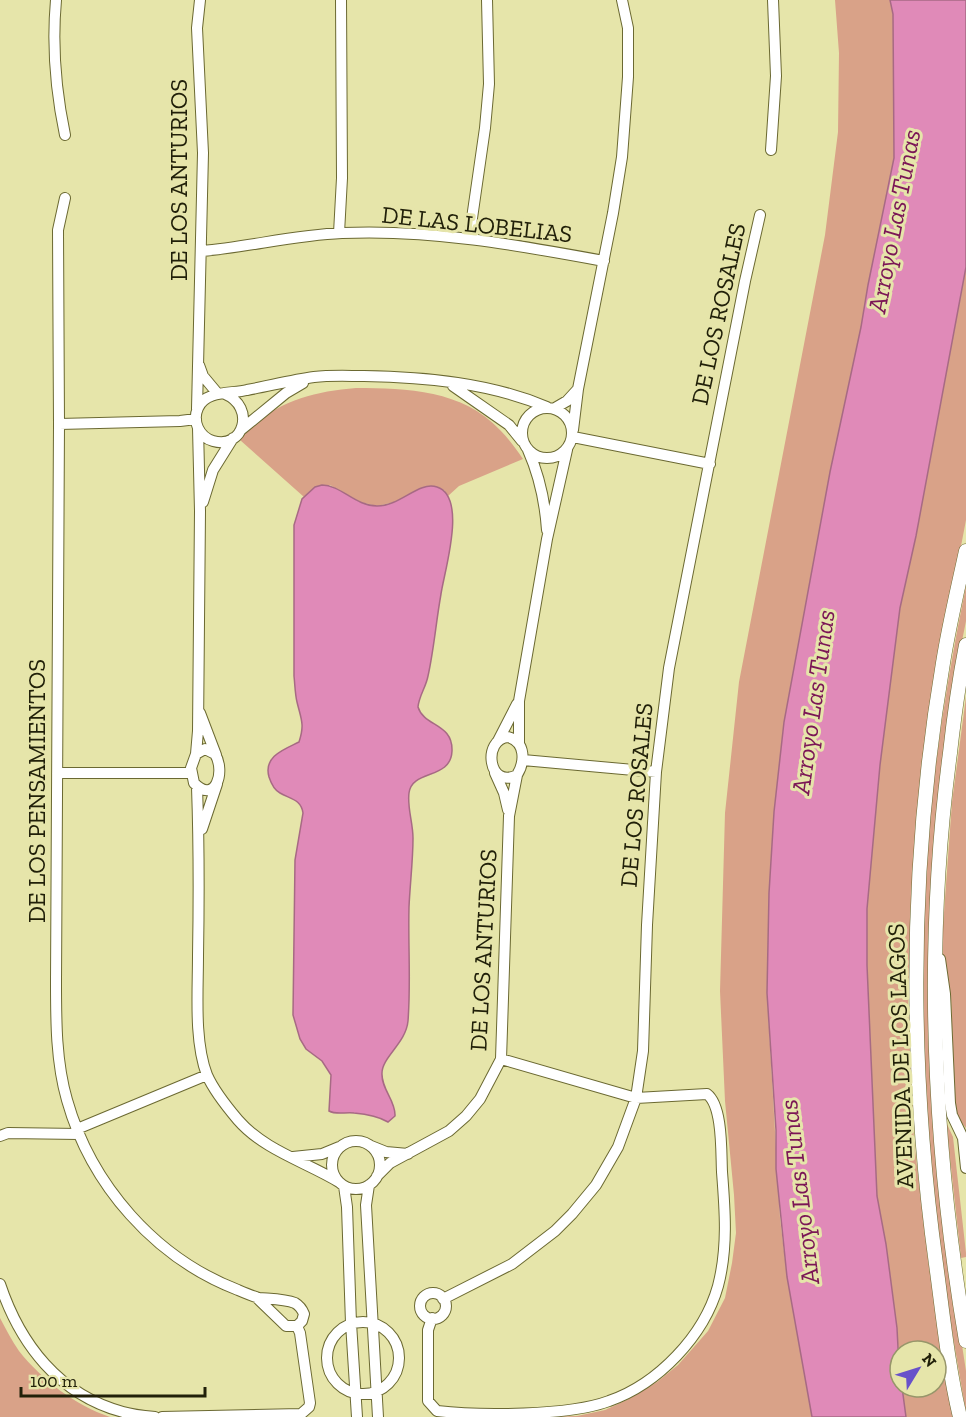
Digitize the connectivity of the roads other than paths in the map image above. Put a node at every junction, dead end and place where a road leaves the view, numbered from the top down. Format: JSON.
{"nodes":[{"id":1,"x":56,"y":0,"type":"edge"},
{"id":2,"x":200,"y":0,"type":"edge"},
{"id":3,"x":341,"y":0,"type":"edge"},
{"id":4,"x":488,"y":0,"type":"edge"},
{"id":5,"x":622,"y":0,"type":"edge"},
{"id":6,"x":773,"y":0,"type":"edge"},
{"id":7,"x":65,"y":135,"type":"dead end"},
{"id":8,"x":771,"y":150,"type":"dead end"},
{"id":9,"x":65,"y":198,"type":"dead end"},
{"id":10,"x":760,"y":215,"type":"dead end"},
{"id":11,"x":339,"y":233,"type":"junction"},
{"id":12,"x":469,"y":239,"type":"junction"},
{"id":13,"x":202,"y":251,"type":"junction"},
{"id":14,"x":604,"y":261,"type":"junction"},
{"id":15,"x":197,"y":359,"type":"junction"},
{"id":16,"x":314,"y":377,"type":"junction"},
{"id":17,"x":445,"y":381,"type":"junction"},
{"id":18,"x":578,"y":389,"type":"junction"},
{"id":19,"x":221,"y":394,"type":"junction"},
{"id":20,"x":551,"y":408,"type":"junction"},
{"id":21,"x":197,"y":419,"type":"junction"},
{"id":22,"x":59,"y":424,"type":"junction"},
{"id":23,"x":237,"y":434,"type":"junction"},
{"id":24,"x":573,"y":434,"type":"junction"},
{"id":25,"x":526,"y":447,"type":"junction"},
{"id":26,"x":567,"y":450,"type":"junction"},
{"id":27,"x":710,"y":464,"type":"junction"},
{"id":28,"x":200,"y":511,"type":"junction"},
{"id":29,"x":547,"y":540,"type":"junction"},
{"id":30,"x":966,"y":551,"type":"edge"},
{"id":31,"x":966,"y":645,"type":"edge"},
{"id":32,"x":519,"y":701,"type":"junction"},
{"id":33,"x":197,"y":704,"type":"junction"},
{"id":34,"x":498,"y":741,"type":"junction"},
{"id":35,"x":519,"y":744,"type":"junction"},
{"id":36,"x":196,"y":754,"type":"junction"},
{"id":37,"x":216,"y":756,"type":"junction"},
{"id":38,"x":523,"y":760,"type":"junction"},
{"id":39,"x":494,"y":770,"type":"junction"},
{"id":40,"x":656,"y":772,"type":"junction"},
{"id":41,"x":57,"y":773,"type":"junction"},
{"id":42,"x":192,"y":773,"type":"junction"},
{"id":43,"x":517,"y":775,"type":"junction"},
{"id":44,"x":219,"y":781,"type":"junction"},
{"id":45,"x":197,"y":787,"type":"junction"},
{"id":46,"x":509,"y":816,"type":"junction"},
{"id":47,"x":199,"y":838,"type":"junction"},
{"id":48,"x":935,"y":931,"type":"junction"},
{"id":49,"x":501,"y":1059,"type":"junction"},
{"id":50,"x":207,"y":1075,"type":"junction"},
{"id":51,"x":636,"y":1098,"type":"junction"},
{"id":52,"x":78,"y":1132,"type":"junction"},
{"id":53,"x":0,"y":1136,"type":"edge"},
{"id":54,"x":965,"y":1138,"type":"edge"},
{"id":55,"x":342,"y":1145,"type":"junction"},
{"id":56,"x":370,"y":1146,"type":"junction"},
{"id":57,"x":408,"y":1154,"type":"junction"},
{"id":58,"x":290,"y":1157,"type":"junction"},
{"id":59,"x":966,"y":1168,"type":"edge"},
{"id":60,"x":377,"y":1176,"type":"junction"},
{"id":61,"x":341,"y":1184,"type":"junction"},
{"id":62,"x":369,"y":1185,"type":"junction"},
{"id":63,"x":961,"y":1273,"type":"edge"},
{"id":64,"x":0,"y":1284,"type":"edge"},
{"id":65,"x":256,"y":1297,"type":"junction"},
{"id":66,"x":443,"y":1299,"type":"junction"},
{"id":67,"x":432,"y":1318,"type":"junction"},
{"id":68,"x":351,"y":1323,"type":"junction"},
{"id":69,"x":372,"y":1323,"type":"junction"},
{"id":70,"x":297,"y":1326,"type":"junction"},
{"id":71,"x":966,"y":1341,"type":"edge"},
{"id":72,"x":377,"y":1392,"type":"junction"},
{"id":73,"x":355,"y":1394,"type":"junction"},
{"id":74,"x":155,"y":1417,"type":"edge"},
{"id":75,"x":162,"y":1417,"type":"edge"},
{"id":76,"x":357,"y":1417,"type":"edge"},
{"id":77,"x":378,"y":1417,"type":"edge"},
{"id":78,"x":960,"y":1417,"type":"edge"}],
"edges":[{"from":1,"to":7,"type":"street"},
{"from":2,"to":13,"type":"street","name":"DE LOS ANTURIOS"},
{"from":3,"to":11,"type":"street"},
{"from":4,"to":12,"type":"street"},
{"from":5,"to":14,"type":"street"},
{"from":6,"to":8,"type":"street"},
{"from":9,"to":22,"type":"street","name":"DE LOS PENSAMIENTOS"},
{"from":10,"to":27,"type":"street","name":"DE LOS ROSALES"},
{"from":11,"to":12,"type":"street","name":"DE LAS LOBELIAS"},
{"from":11,"to":13,"type":"street","name":"DE LAS LOBELIAS"},
{"from":12,"to":14,"type":"street","name":"DE LAS LOBELIAS"},
{"from":13,"to":15,"type":"street","name":"DE LOS ANTURIOS"},
{"from":14,"to":18,"type":"street"},
{"from":15,"to":19,"type":"street"},
{"from":15,"to":21,"type":"street","name":"DE LOS ANTURIOS"},
{"from":16,"to":17,"type":"street"},
{"from":16,"to":19,"type":"street"},
{"from":16,"to":23,"type":"street"},
{"from":17,"to":20,"type":"street"},
{"from":17,"to":25,"type":"street"},
{"from":18,"to":20,"type":"street"},
{"from":18,"to":24,"type":"street"},
{"from":19,"to":21,"type":"street"},
{"from":19,"to":23,"type":"street"},
{"from":20,"to":24,"type":"street"},
{"from":20,"to":25,"type":"street"},
{"from":21,"to":22,"type":"street"},
{"from":21,"to":23,"type":"street"},
{"from":21,"to":28,"type":"street","name":"DE LOS ANTURIOS"},
{"from":22,"to":41,"type":"street","name":"DE LOS PENSAMIENTOS"},
{"from":23,"to":28,"type":"street"},
{"from":24,"to":26,"type":"street"},
{"from":24,"to":27,"type":"street"},
{"from":25,"to":26,"type":"street"},
{"from":25,"to":29,"type":"street"},
{"from":26,"to":29,"type":"street"},
{"from":27,"to":40,"type":"street","name":"DE LOS ROSALES"},
{"from":28,"to":33,"type":"street"},
{"from":29,"to":32,"type":"street"},
{"from":30,"to":78,"type":"street","name":"AVENIDA DE LOS LAGOS"},
{"from":31,"to":48,"type":"street","name":"AVENIDA DE LOS LAGOS"},
{"from":32,"to":34,"type":"street"},
{"from":32,"to":35,"type":"street"},
{"from":33,"to":36,"type":"street"},
{"from":33,"to":37,"type":"street"},
{"from":34,"to":35,"type":"street"},
{"from":34,"to":39,"type":"street"},
{"from":35,"to":38,"type":"street"},
{"from":36,"to":37,"type":"street"},
{"from":36,"to":42,"type":"street"},
{"from":37,"to":44,"type":"street"},
{"from":38,"to":40,"type":"street"},
{"from":38,"to":43,"type":"street"},
{"from":39,"to":43,"type":"street"},
{"from":39,"to":46,"type":"street"},
{"from":40,"to":51,"type":"street","name":"DE LOS ROSALES"},
{"from":41,"to":42,"type":"street"},
{"from":41,"to":52,"type":"street","name":"DE LOS PENSAMIENTOS"},
{"from":42,"to":45,"type":"street"},
{"from":43,"to":46,"type":"street"},
{"from":44,"to":45,"type":"street"},
{"from":44,"to":47,"type":"street"},
{"from":45,"to":47,"type":"street"},
{"from":46,"to":49,"type":"street","name":"DE LOS ANTURIOS"},
{"from":47,"to":50,"type":"street"},
{"from":48,"to":54,"type":"street"},
{"from":48,"to":63,"type":"street","name":"AVENIDA DE LOS LAGOS"},
{"from":49,"to":51,"type":"street"},
{"from":49,"to":57,"type":"street","name":"DE LOS ANTURIOS"},
{"from":50,"to":52,"type":"street"},
{"from":50,"to":58,"type":"street"},
{"from":51,"to":66,"type":"street","name":"DE LOS ROSALES"},
{"from":51,"to":67,"type":"street"},
{"from":52,"to":53,"type":"street"},
{"from":52,"to":65,"type":"street","name":"DE LOS PENSAMIENTOS"},
{"from":54,"to":59,"type":"street"},
{"from":55,"to":56,"type":"street"},
{"from":55,"to":58,"type":"street"},
{"from":55,"to":61,"type":"street"},
{"from":56,"to":57,"type":"street"},
{"from":56,"to":60,"type":"street"},
{"from":57,"to":60,"type":"street","name":"DE LOS ANTURIOS"},
{"from":58,"to":61,"type":"street"},
{"from":60,"to":62,"type":"street"},
{"from":61,"to":62,"type":"street"},
{"from":61,"to":68,"type":"street"},
{"from":62,"to":69,"type":"street"},
{"from":63,"to":71,"type":"street","name":"AVENIDA DE LOS LAGOS"},
{"from":64,"to":74,"type":"street"},
{"from":65,"to":70,"type":"street"},
{"from":65,"to":70,"type":"street"},
{"from":66,"to":67,"type":"street"},
{"from":66,"to":67,"type":"street"},
{"from":68,"to":69,"type":"street"},
{"from":68,"to":73,"type":"street"},
{"from":68,"to":73,"type":"street"},
{"from":69,"to":72,"type":"street"},
{"from":69,"to":72,"type":"street"},
{"from":70,"to":75,"type":"street"},
{"from":72,"to":73,"type":"street"},
{"from":72,"to":77,"type":"street"},
{"from":73,"to":76,"type":"street"}]}
